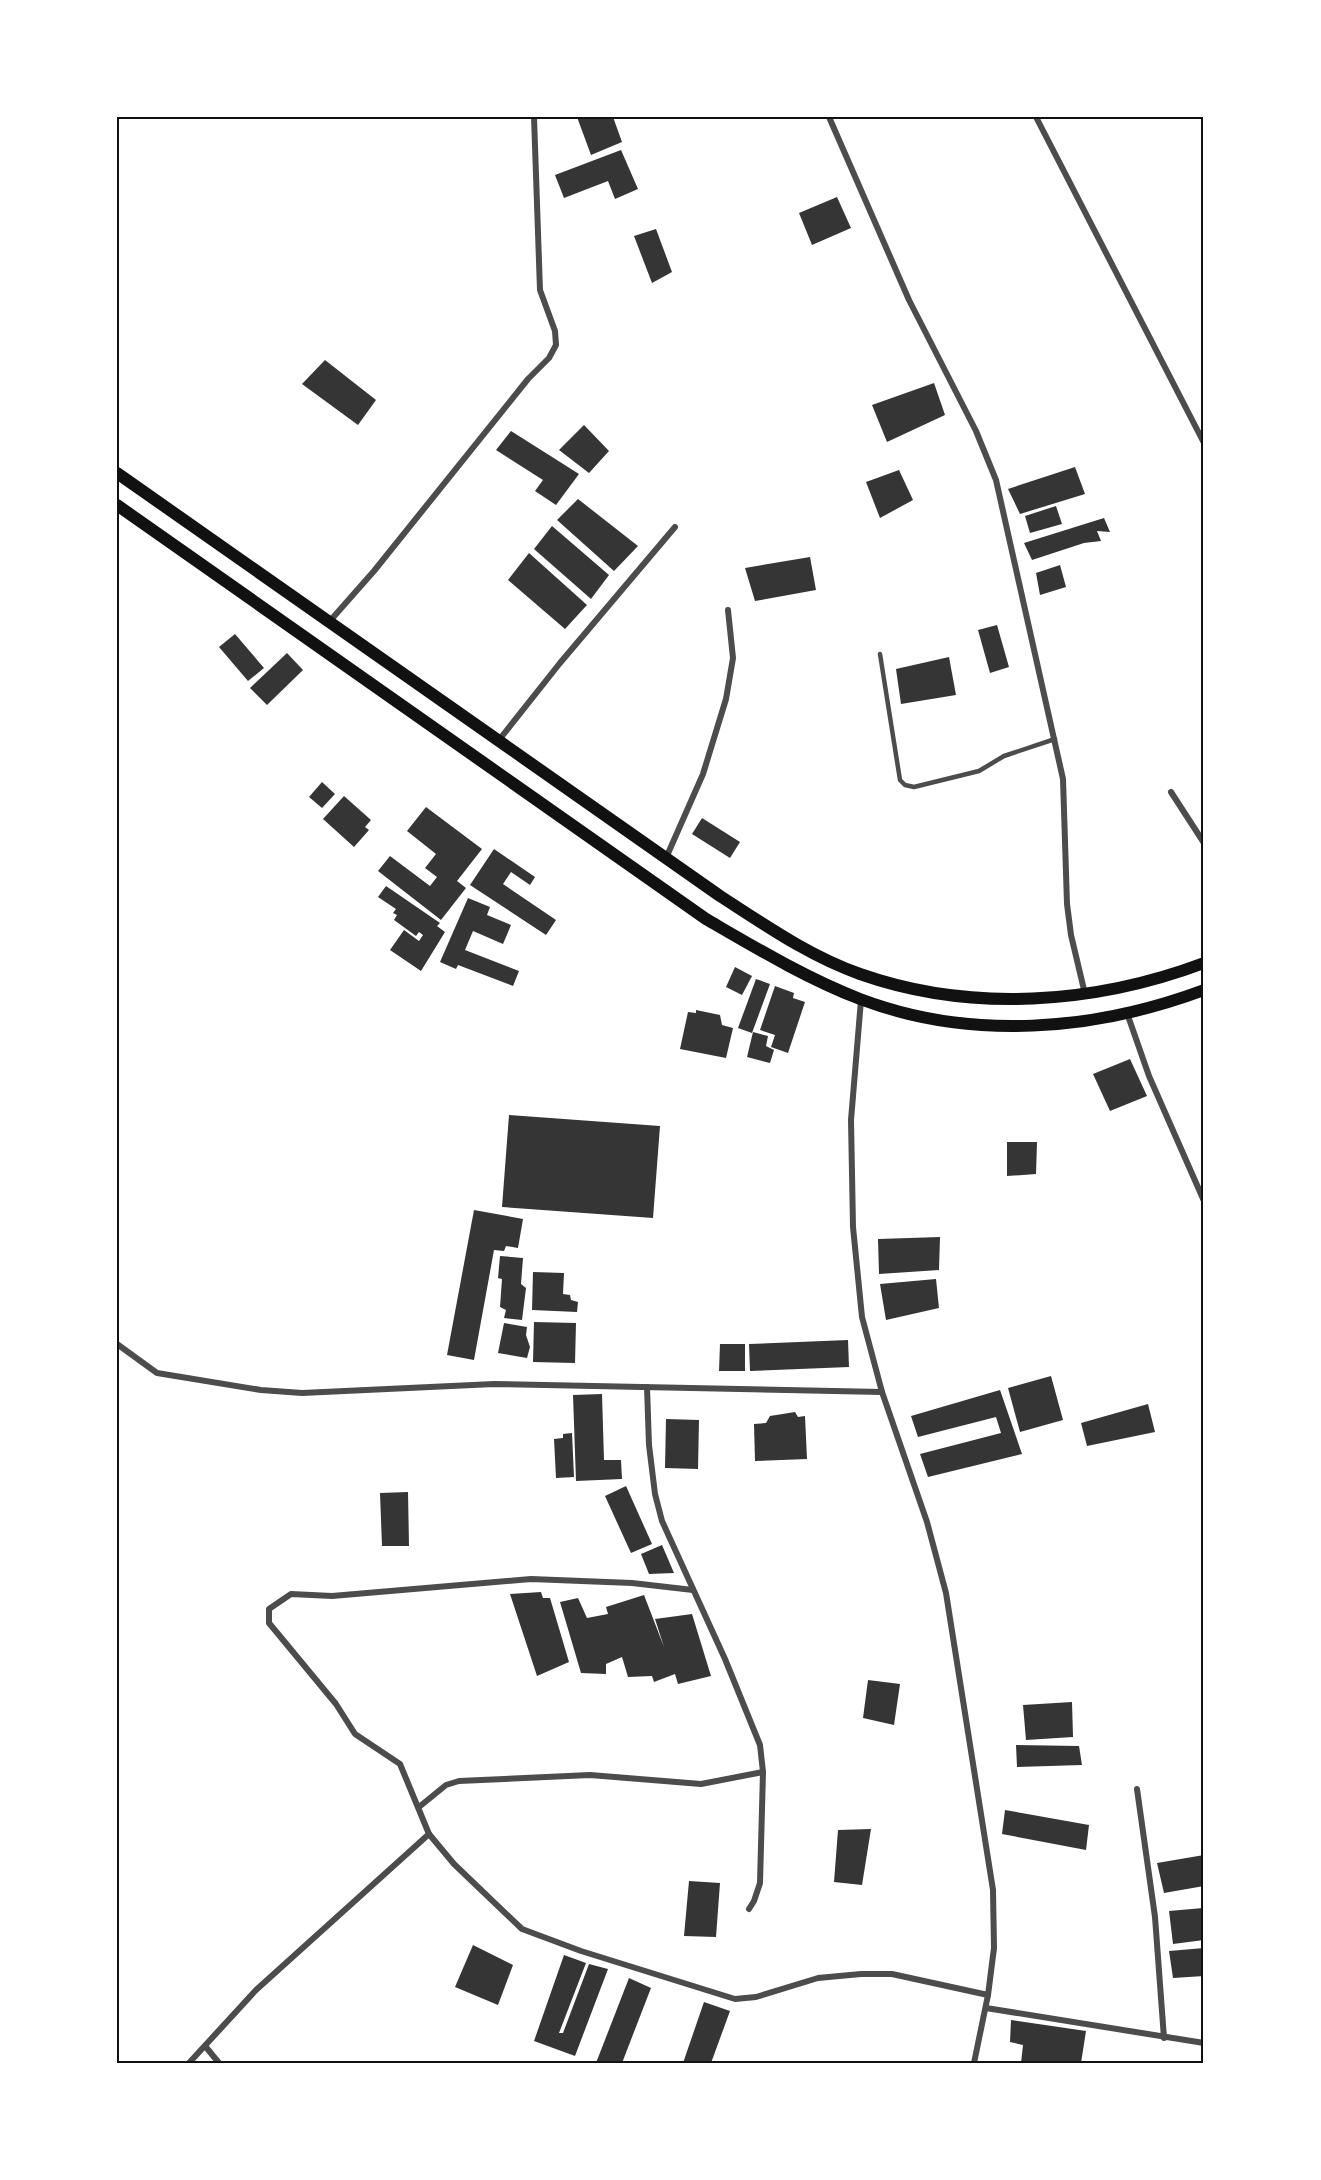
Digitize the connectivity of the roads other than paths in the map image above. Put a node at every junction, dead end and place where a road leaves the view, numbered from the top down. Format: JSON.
{"nodes":[{"id":1,"x":534,"y":117,"type":"edge"},
{"id":2,"x":829,"y":117,"type":"edge"},
{"id":3,"x":1036,"y":117,"type":"edge"},
{"id":4,"x":1204,"y":443,"type":"edge"},
{"id":5,"x":117,"y":474,"type":"edge"},
{"id":6,"x":117,"y":506,"type":"edge"},
{"id":7,"x":675,"y":527,"type":"dead end"},
{"id":8,"x":728,"y":610,"type":"dead end"},
{"id":9,"x":328,"y":622,"type":"junction"},
{"id":10,"x":880,"y":654,"type":"dead end"},
{"id":11,"x":1055,"y":739,"type":"junction"},
{"id":12,"x":499,"y":741,"type":"junction"},
{"id":13,"x":1171,"y":792,"type":"dead end"},
{"id":14,"x":1204,"y":843,"type":"edge"},
{"id":15,"x":666,"y":858,"type":"junction"},
{"id":16,"x":1204,"y":963,"type":"edge"},
{"id":17,"x":1204,"y":990,"type":"edge"},
{"id":18,"x":1085,"y":995,"type":"junction"},
{"id":19,"x":861,"y":999,"type":"junction"},
{"id":20,"x":1127,"y":1013,"type":"junction"},
{"id":21,"x":1204,"y":1201,"type":"edge"},
{"id":22,"x":117,"y":1344,"type":"edge"},
{"id":23,"x":647,"y":1387,"type":"junction"},
{"id":24,"x":882,"y":1392,"type":"junction"},
{"id":25,"x":693,"y":1590,"type":"junction"},
{"id":26,"x":763,"y":1772,"type":"junction"},
{"id":27,"x":1137,"y":1789,"type":"dead end"},
{"id":28,"x":418,"y":1807,"type":"junction"},
{"id":29,"x":429,"y":1834,"type":"junction"},
{"id":30,"x":749,"y":1909,"type":"dead end"},
{"id":31,"x":988,"y":1995,"type":"junction"},
{"id":32,"x":986,"y":2008,"type":"junction"},
{"id":33,"x":1164,"y":2038,"type":"junction"},
{"id":34,"x":1204,"y":2043,"type":"edge"},
{"id":35,"x":205,"y":2046,"type":"junction"},
{"id":36,"x":189,"y":2063,"type":"edge"},
{"id":37,"x":219,"y":2063,"type":"edge"},
{"id":38,"x":974,"y":2063,"type":"edge"}],
"edges":[{"from":1,"to":9,"type":"street"},
{"from":2,"to":11,"type":"street"},
{"from":3,"to":4,"type":"street"},
{"from":5,"to":9,"type":"main road"},
{"from":6,"to":19,"type":"main road"},
{"from":7,"to":12,"type":"street"},
{"from":8,"to":15,"type":"street"},
{"from":9,"to":12,"type":"main road"},
{"from":10,"to":11,"type":"lane"},
{"from":11,"to":18,"type":"street"},
{"from":12,"to":15,"type":"main road"},
{"from":13,"to":14,"type":"street"},
{"from":15,"to":18,"type":"main road"},
{"from":16,"to":18,"type":"main road"},
{"from":17,"to":20,"type":"main road"},
{"from":19,"to":20,"type":"main road"},
{"from":19,"to":24,"type":"street"},
{"from":20,"to":21,"type":"street"},
{"from":22,"to":23,"type":"street"},
{"from":23,"to":24,"type":"street"},
{"from":23,"to":25,"type":"street"},
{"from":24,"to":31,"type":"street"},
{"from":25,"to":26,"type":"street"},
{"from":25,"to":28,"type":"street"},
{"from":26,"to":28,"type":"street"},
{"from":26,"to":30,"type":"street"},
{"from":27,"to":33,"type":"street"},
{"from":28,"to":29,"type":"street"},
{"from":29,"to":31,"type":"street"},
{"from":29,"to":35,"type":"street"},
{"from":31,"to":32,"type":"street"},
{"from":32,"to":33,"type":"street"},
{"from":32,"to":38,"type":"street"},
{"from":33,"to":34,"type":"street"},
{"from":35,"to":36,"type":"street"},
{"from":35,"to":37,"type":"street"}]}
